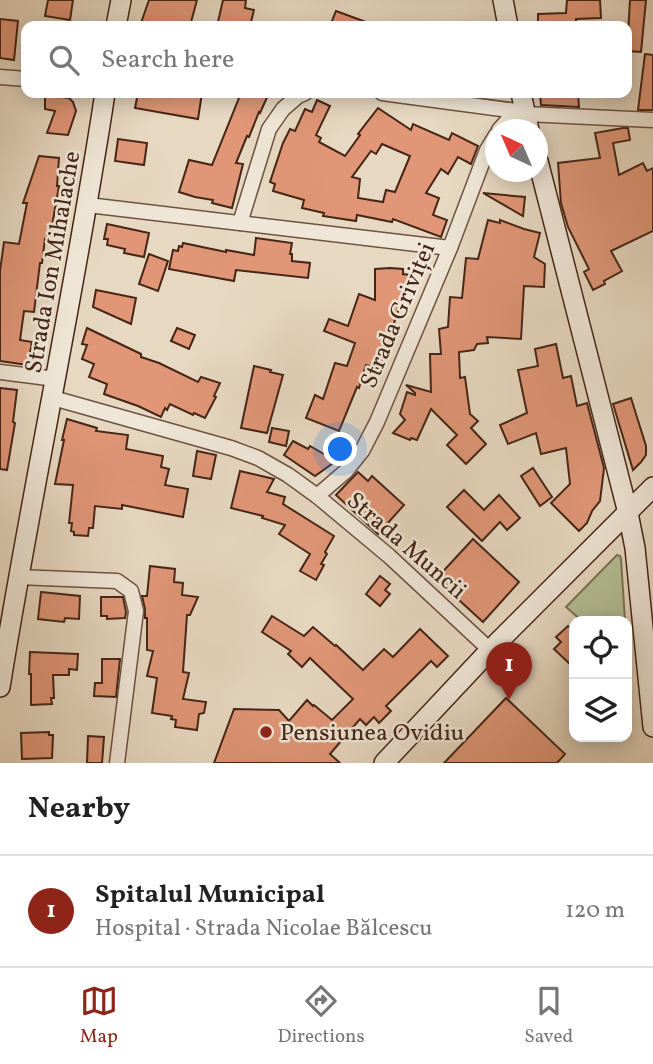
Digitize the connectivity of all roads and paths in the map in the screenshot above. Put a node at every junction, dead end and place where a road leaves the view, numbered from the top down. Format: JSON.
{"nodes":[{"id":1,"x":121,"y":0,"type":"edge"},
{"id":2,"x":503,"y":0,"type":"edge"},
{"id":3,"x":117,"y":21,"type":"edge"},
{"id":4,"x":507,"y":21,"type":"edge"},
{"id":5,"x":0,"y":77,"type":"edge"},
{"id":6,"x":21,"y":79,"type":"edge"},
{"id":7,"x":104,"y":98,"type":"edge"},
{"id":8,"x":296,"y":98,"type":"edge"},
{"id":9,"x":419,"y":98,"type":"edge"},
{"id":10,"x":523,"y":112,"type":"edge"},
{"id":11,"x":653,"y":120,"type":"edge"},
{"id":12,"x":485,"y":155,"type":"edge"},
{"id":13,"x":542,"y":182,"type":"edge"},
{"id":14,"x":88,"y":205,"type":"junction"},
{"id":15,"x":240,"y":223,"type":"junction"},
{"id":16,"x":450,"y":248,"type":"junction"},
{"id":17,"x":0,"y":372,"type":"edge"},
{"id":18,"x":54,"y":388,"type":"junction"},
{"id":19,"x":653,"y":487,"type":"edge"},
{"id":20,"x":317,"y":496,"type":"junction"},
{"id":21,"x":628,"y":513,"type":"junction"},
{"id":22,"x":18,"y":577,"type":"junction"},
{"id":23,"x":490,"y":650,"type":"junction"},
{"id":24,"x":0,"y":687,"type":"edge"},
{"id":25,"x":653,"y":727,"type":"edge"},
{"id":26,"x":117,"y":763,"type":"edge"},
{"id":27,"x":384,"y":763,"type":"edge"}],
"edges":[{"from":1,"to":3,"type":"street"},
{"from":2,"to":4,"type":"street"},
{"from":5,"to":6,"type":"street"},
{"from":7,"to":14,"type":"street","name":"Strada Ion Mihalache"},
{"from":8,"to":15,"type":"street"},
{"from":9,"to":10,"type":"street"},
{"from":10,"to":11,"type":"street"},
{"from":12,"to":16,"type":"street","name":"Strada Griviței"},
{"from":13,"to":21,"type":"street"},
{"from":14,"to":15,"type":"street"},
{"from":14,"to":18,"type":"street","name":"Strada Ion Mihalache"},
{"from":15,"to":16,"type":"street"},
{"from":16,"to":20,"type":"street","name":"Strada Griviței"},
{"from":17,"to":18,"type":"street","name":"Strada Muncii"},
{"from":18,"to":20,"type":"street","name":"Strada Muncii"},
{"from":18,"to":22,"type":"street","name":"Strada Ion Mihalache"},
{"from":19,"to":21,"type":"street"},
{"from":20,"to":23,"type":"street","name":"Strada Muncii"},
{"from":21,"to":23,"type":"street"},
{"from":21,"to":25,"type":"street"},
{"from":22,"to":24,"type":"street","name":"Strada Ion Mihalache"},
{"from":22,"to":26,"type":"street"},
{"from":23,"to":27,"type":"street"}]}
